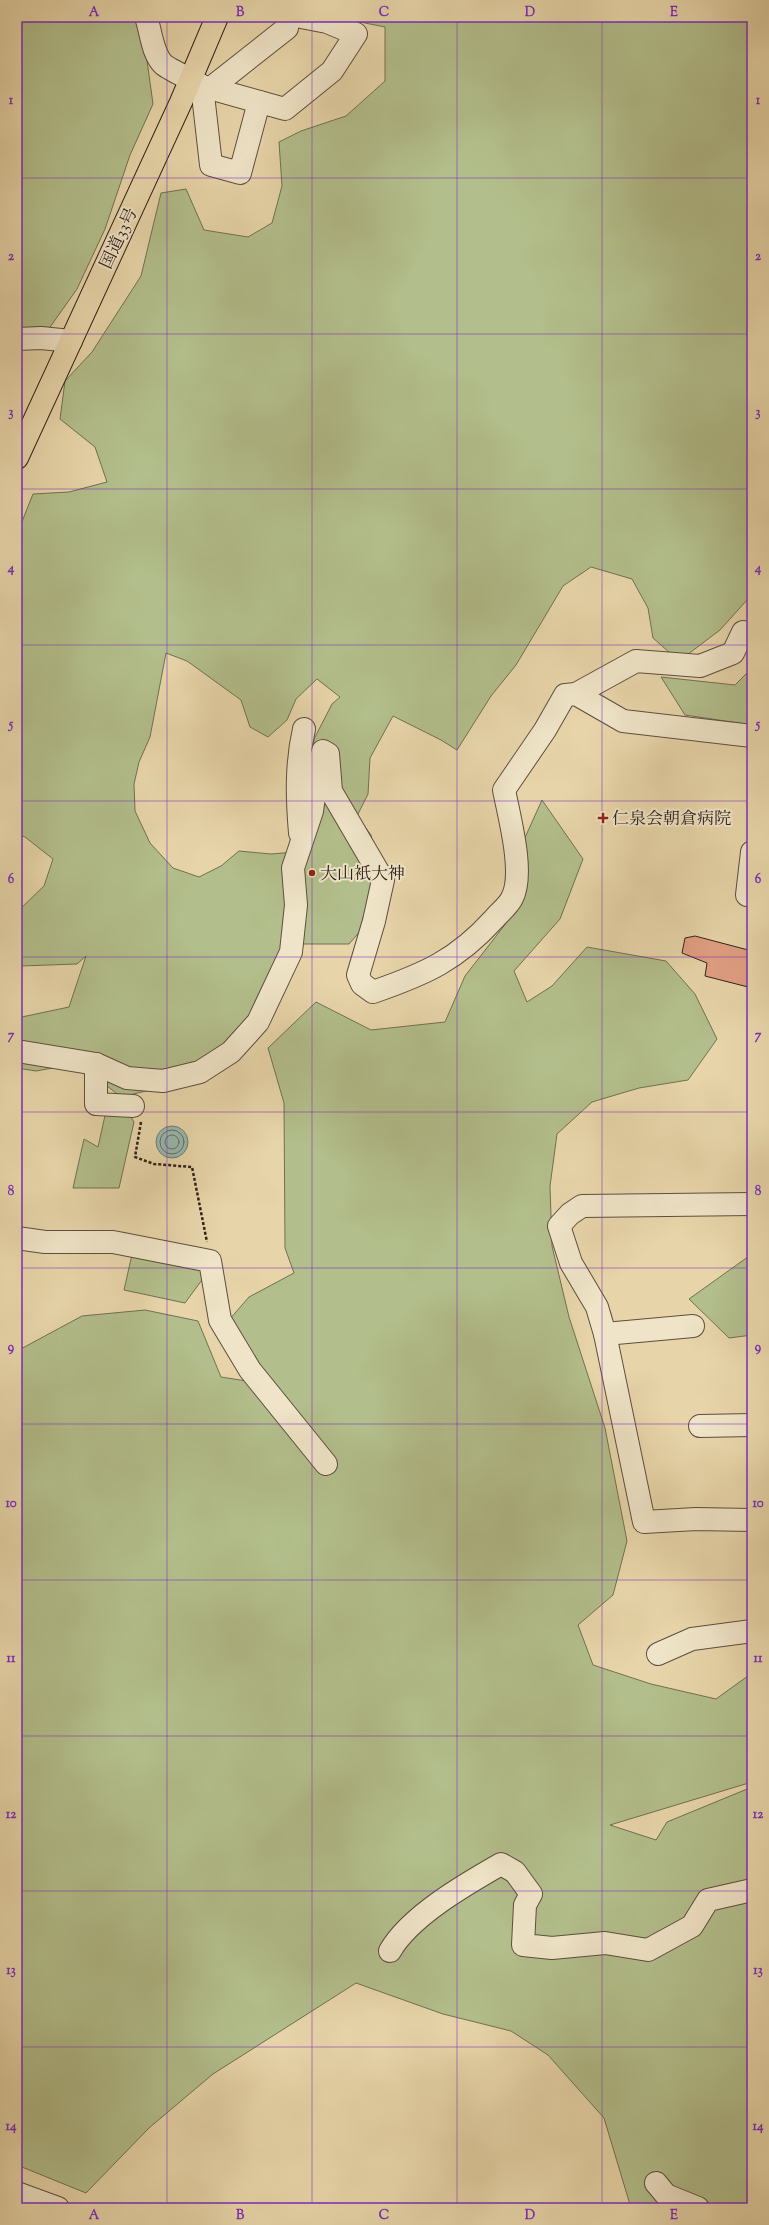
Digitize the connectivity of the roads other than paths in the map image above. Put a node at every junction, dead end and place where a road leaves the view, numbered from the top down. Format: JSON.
{"nodes":[{"id":1,"x":146,"y":17,"type":"edge"},
{"id":2,"x":217,"y":17,"type":"edge"},
{"id":3,"x":294,"y":22,"type":"edge"},
{"id":4,"x":202,"y":84,"type":"junction"},
{"id":5,"x":259,"y":102,"type":"junction"},
{"id":6,"x":17,"y":339,"type":"edge"},
{"id":7,"x":71,"y":341,"type":"junction"},
{"id":8,"x":17,"y":458,"type":"edge"},
{"id":9,"x":743,"y":632,"type":"dead end"},
{"id":10,"x":576,"y":694,"type":"junction"},
{"id":11,"x":304,"y":730,"type":"dead end"},
{"id":12,"x":752,"y":736,"type":"edge"},
{"id":13,"x":300,"y":846,"type":"junction"},
{"id":14,"x":752,"y":852,"type":"edge"},
{"id":15,"x":747,"y":895,"type":"dead end"},
{"id":16,"x":17,"y":1051,"type":"edge"},
{"id":17,"x":96,"y":1064,"type":"junction"},
{"id":18,"x":133,"y":1106,"type":"road end"},
{"id":19,"x":752,"y":1204,"type":"edge"},
{"id":20,"x":17,"y":1238,"type":"edge"},
{"id":21,"x":693,"y":1326,"type":"dead end"},
{"id":22,"x":606,"y":1334,"type":"junction"},
{"id":23,"x":752,"y":1425,"type":"edge"},
{"id":24,"x":700,"y":1426,"type":"dead end"},
{"id":25,"x":326,"y":1464,"type":"dead end"},
{"id":26,"x":752,"y":1520,"type":"edge"},
{"id":27,"x":752,"y":1631,"type":"edge"},
{"id":28,"x":658,"y":1654,"type":"dead end"},
{"id":29,"x":752,"y":1890,"type":"edge"},
{"id":30,"x":390,"y":1951,"type":"dead end"},
{"id":31,"x":656,"y":2183,"type":"dead end"},
{"id":32,"x":17,"y":2193,"type":"edge"},
{"id":33,"x":58,"y":2208,"type":"edge"},
{"id":34,"x":698,"y":2208,"type":"edge"}],
"edges":[{"from":1,"to":4,"type":"street"},
{"from":2,"to":4,"type":"highway","name":"国道33号"},
{"from":3,"to":4,"type":"street"},
{"from":3,"to":5,"type":"street"},
{"from":4,"to":5,"type":"street"},
{"from":4,"to":5,"type":"street"},
{"from":4,"to":7,"type":"highway","name":"国道33号"},
{"from":6,"to":7,"type":"street"},
{"from":7,"to":8,"type":"highway","name":"国道33号"},
{"from":9,"to":10,"type":"street"},
{"from":10,"to":12,"type":"street"},
{"from":10,"to":13,"type":"street"},
{"from":11,"to":13,"type":"street"},
{"from":13,"to":17,"type":"street"},
{"from":14,"to":15,"type":"street"},
{"from":16,"to":17,"type":"street"},
{"from":17,"to":18,"type":"street"},
{"from":19,"to":22,"type":"street"},
{"from":20,"to":25,"type":"street"},
{"from":21,"to":22,"type":"street"},
{"from":22,"to":26,"type":"street"},
{"from":23,"to":24,"type":"street"},
{"from":27,"to":28,"type":"street"},
{"from":29,"to":30,"type":"street"},
{"from":31,"to":34,"type":"street"},
{"from":32,"to":33,"type":"street"}]}
